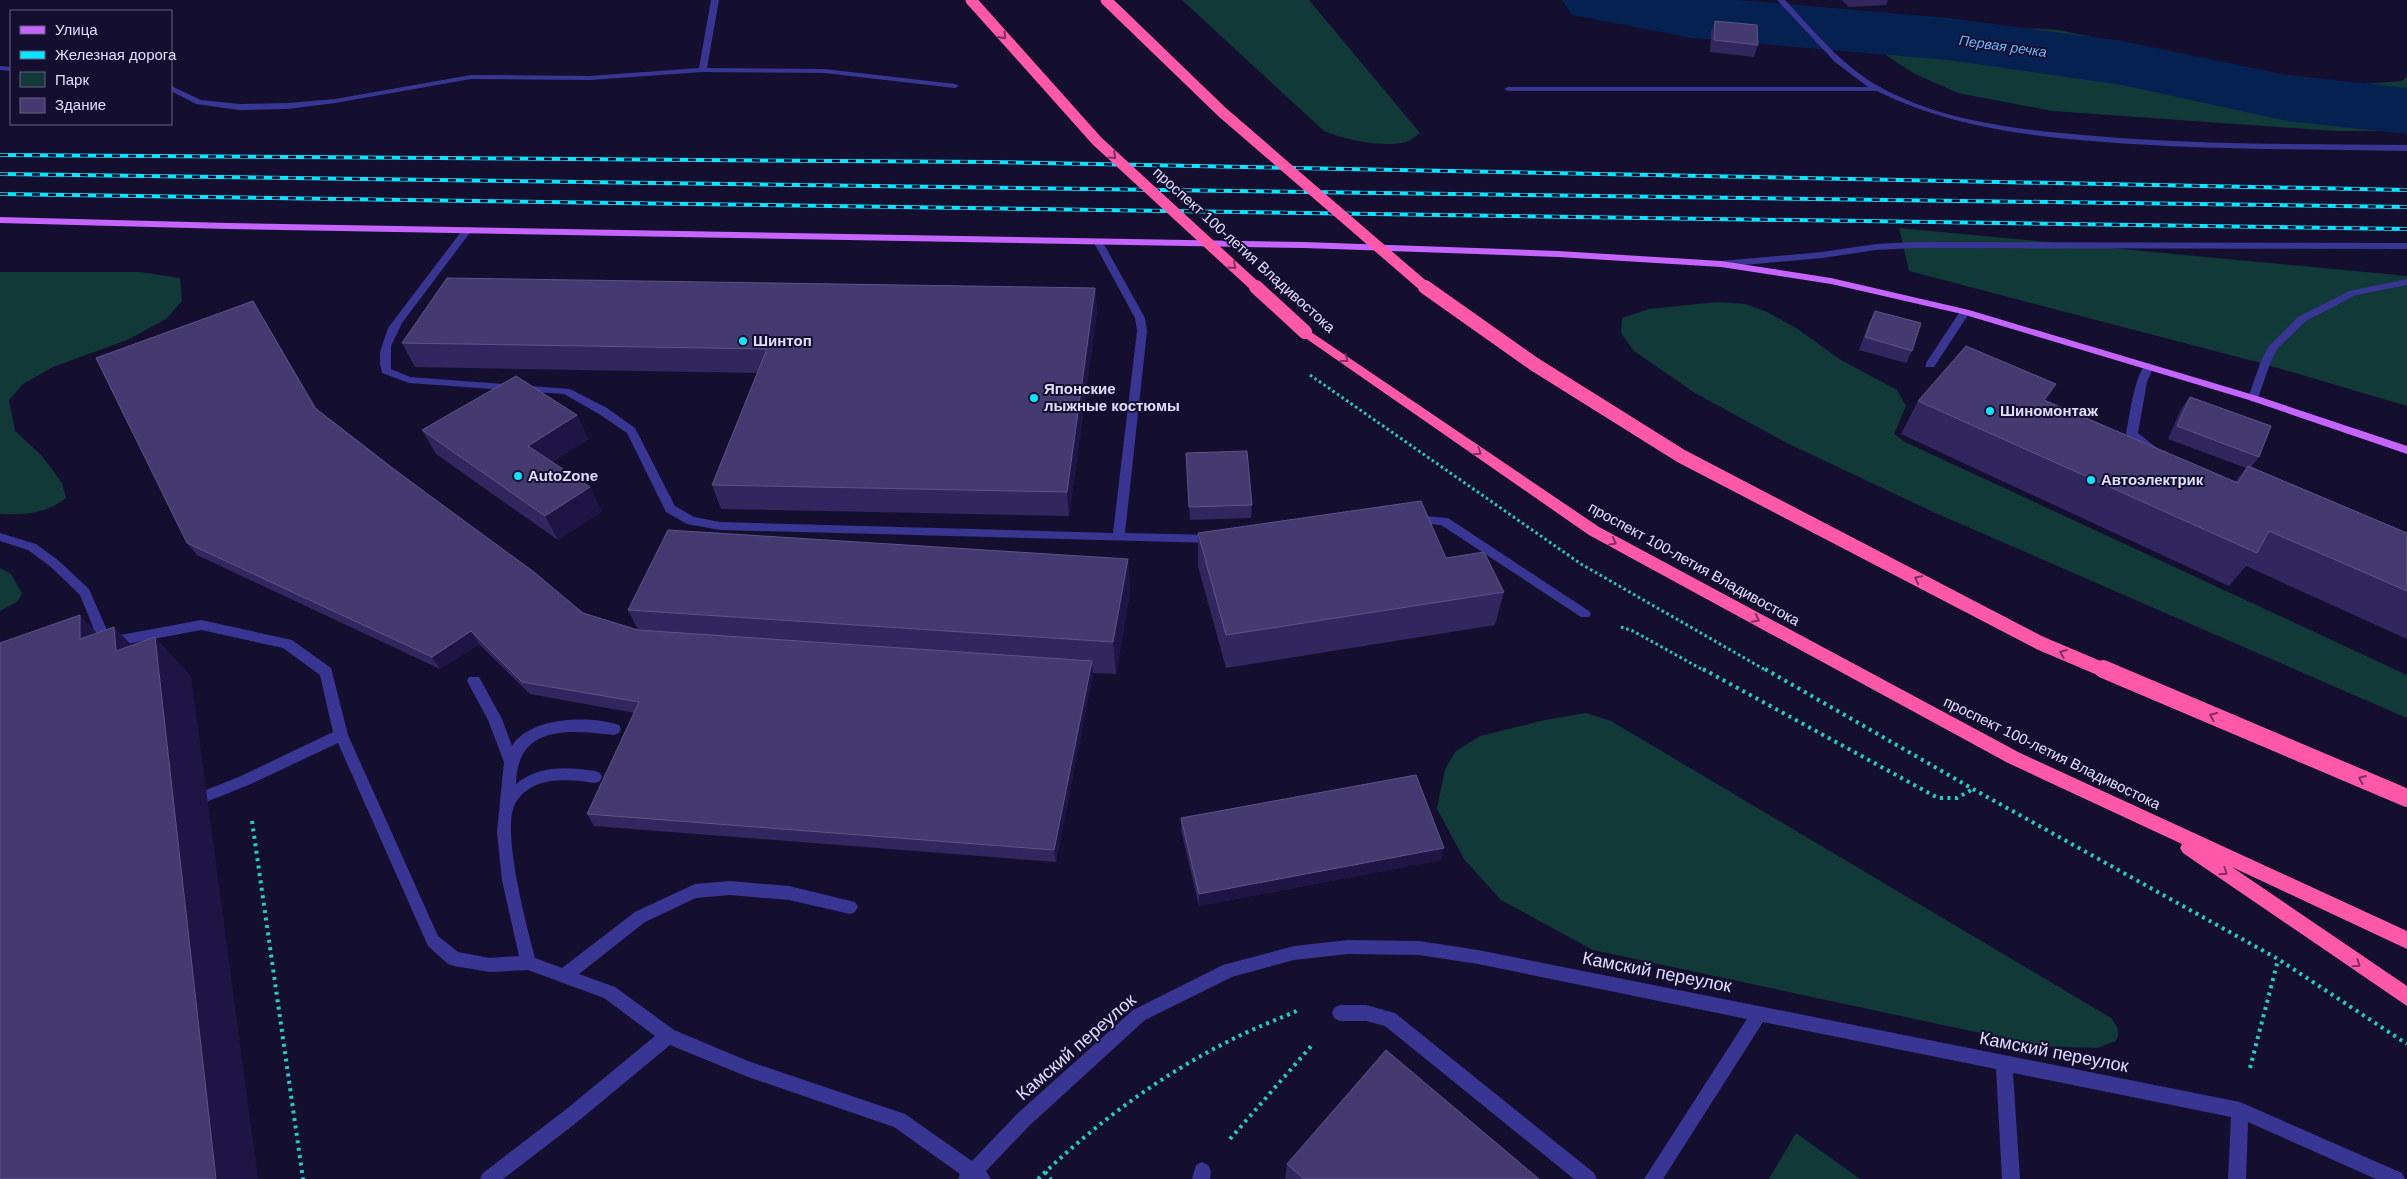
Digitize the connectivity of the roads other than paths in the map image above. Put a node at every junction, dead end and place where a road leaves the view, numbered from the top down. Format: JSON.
{"nodes":[{"id":1,"x":715,"y":0,"type":"edge"},
{"id":2,"x":971,"y":0,"type":"edge"},
{"id":3,"x":1106,"y":0,"type":"edge"},
{"id":4,"x":1781,"y":0,"type":"edge"},
{"id":5,"x":703,"y":70,"type":"junction"},
{"id":6,"x":955,"y":86,"type":"dead end"},
{"id":7,"x":172,"y":88,"type":"edge"},
{"id":8,"x":1508,"y":88,"type":"dead end"},
{"id":9,"x":1878,"y":89,"type":"junction"},
{"id":10,"x":2407,"y":148,"type":"edge"},
{"id":11,"x":0,"y":220,"type":"edge"},
{"id":12,"x":467,"y":230,"type":"junction"},
{"id":13,"x":1098,"y":241,"type":"junction"},
{"id":14,"x":2407,"y":246,"type":"edge"},
{"id":15,"x":1721,"y":264,"type":"junction"},
{"id":16,"x":2407,"y":282,"type":"edge"},
{"id":17,"x":1966,"y":312,"type":"junction"},
{"id":18,"x":1930,"y":365,"type":"dead end"},
{"id":19,"x":2149,"y":366,"type":"junction"},
{"id":20,"x":2253,"y":398,"type":"junction"},
{"id":21,"x":2407,"y":450,"type":"edge"},
{"id":22,"x":2162,"y":455,"type":"edge"},
{"id":23,"x":1398,"y":521,"type":"edge"},
{"id":24,"x":0,"y":536,"type":"edge"},
{"id":25,"x":1119,"y":537,"type":"junction"},
{"id":26,"x":1222,"y":539,"type":"edge"},
{"id":27,"x":1585,"y":614,"type":"dead end"},
{"id":28,"x":106,"y":642,"type":"junction"},
{"id":29,"x":88,"y":649,"type":"edge"},
{"id":30,"x":474,"y":681,"type":"dead end"},
{"id":31,"x":614,"y":729,"type":"dead end"},
{"id":32,"x":341,"y":734,"type":"junction"},
{"id":33,"x":511,"y":762,"type":"junction"},
{"id":34,"x":595,"y":777,"type":"dead end"},
{"id":35,"x":206,"y":796,"type":"dead end"},
{"id":36,"x":2407,"y":798,"type":"edge"},
{"id":37,"x":508,"y":803,"type":"junction"},
{"id":38,"x":2155,"y":824,"type":"junction"},
{"id":39,"x":850,"y":907,"type":"dead end"},
{"id":40,"x":2407,"y":940,"type":"edge"},
{"id":41,"x":528,"y":963,"type":"junction"},
{"id":42,"x":564,"y":976,"type":"junction"},
{"id":43,"x":2407,"y":997,"type":"edge"},
{"id":44,"x":1340,"y":1013,"type":"road end"},
{"id":45,"x":1760,"y":1013,"type":"junction"},
{"id":46,"x":668,"y":1036,"type":"junction"},
{"id":47,"x":2004,"y":1062,"type":"junction"},
{"id":48,"x":2240,"y":1110,"type":"junction"},
{"id":49,"x":975,"y":1177,"type":"edge"},
{"id":50,"x":489,"y":1179,"type":"edge"},
{"id":51,"x":1588,"y":1179,"type":"edge"},
{"id":52,"x":1653,"y":1179,"type":"edge"},
{"id":53,"x":2011,"y":1179,"type":"edge"},
{"id":54,"x":2237,"y":1179,"type":"edge"},
{"id":55,"x":2396,"y":1179,"type":"edge"}],
"edges":[{"from":1,"to":5,"type":"street"},
{"from":2,"to":38,"type":"highway","name":"проспект 100-летия Владивостока","one_way":true,"bridge":true},
{"from":36,"to":3,"type":"highway","one_way":true,"bridge":true},
{"from":4,"to":9,"type":"street"},
{"from":5,"to":6,"type":"street"},
{"from":5,"to":7,"type":"street"},
{"from":8,"to":9,"type":"street"},
{"from":9,"to":10,"type":"street"},
{"from":11,"to":12,"type":"main road"},
{"from":12,"to":13,"type":"main road"},
{"from":12,"to":25,"type":"street"},
{"from":13,"to":15,"type":"main road"},
{"from":13,"to":25,"type":"street"},
{"from":14,"to":15,"type":"street"},
{"from":15,"to":17,"type":"main road"},
{"from":16,"to":20,"type":"street"},
{"from":17,"to":18,"type":"street"},
{"from":17,"to":19,"type":"main road"},
{"from":19,"to":20,"type":"main road"},
{"from":19,"to":22,"type":"street"},
{"from":20,"to":21,"type":"main road"},
{"from":23,"to":27,"type":"street"},
{"from":24,"to":28,"type":"street"},
{"from":25,"to":26,"type":"street"},
{"from":28,"to":29,"type":"street"},
{"from":28,"to":32,"type":"street"},
{"from":30,"to":33,"type":"street"},
{"from":31,"to":33,"type":"street"},
{"from":32,"to":35,"type":"street"},
{"from":32,"to":41,"type":"street"},
{"from":33,"to":37,"type":"street"},
{"from":34,"to":37,"type":"street"},
{"from":37,"to":41,"type":"street"},
{"from":38,"to":40,"type":"highway","name":"проспект 100-летия Владивостока"},
{"from":38,"to":43,"type":"highway","one_way":true},
{"from":39,"to":42,"type":"street"},
{"from":41,"to":42,"type":"street"},
{"from":42,"to":46,"type":"street"},
{"from":44,"to":51,"type":"street"},
{"from":45,"to":47,"type":"street","name":"Камский переулок"},
{"from":45,"to":49,"type":"street","name":"Камский переулок"},
{"from":45,"to":52,"type":"street"},
{"from":46,"to":49,"type":"street"},
{"from":46,"to":50,"type":"street"},
{"from":47,"to":48,"type":"street","name":"Камский переулок"},
{"from":47,"to":53,"type":"street"},
{"from":48,"to":54,"type":"street"},
{"from":48,"to":55,"type":"street","name":"Камский переулок"}]}
